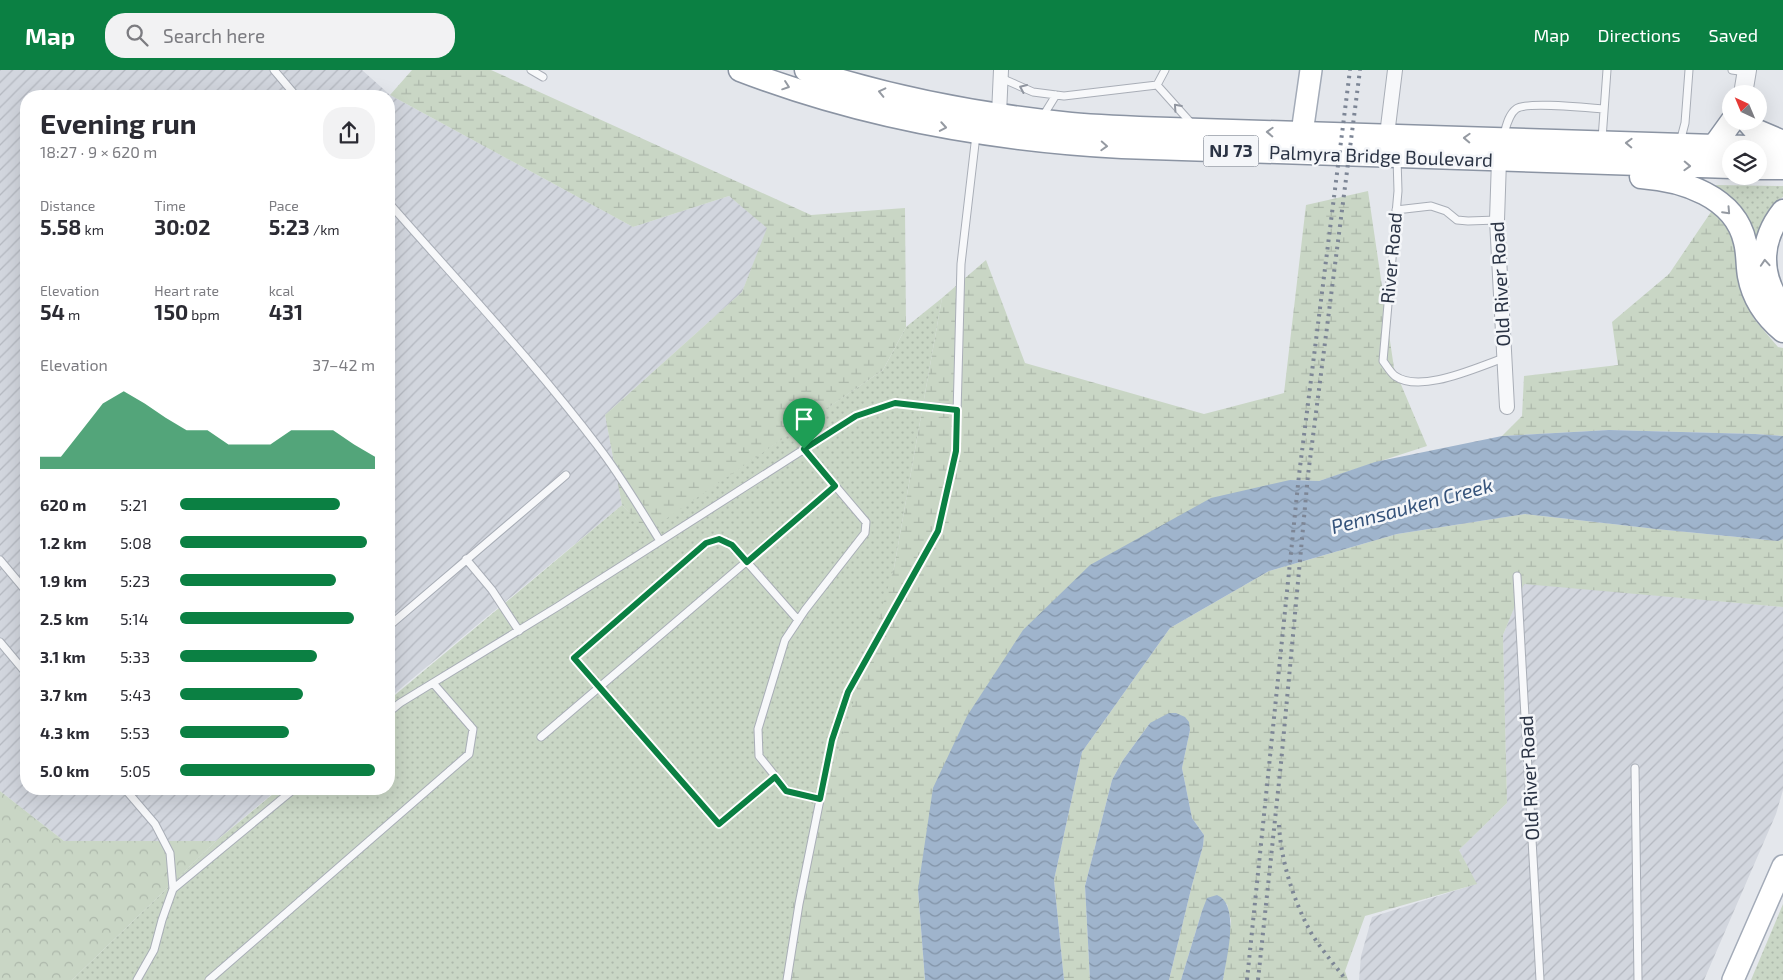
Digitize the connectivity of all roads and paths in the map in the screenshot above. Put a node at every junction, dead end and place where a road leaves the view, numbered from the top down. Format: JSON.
{"nodes":[{"id":1,"x":274,"y":70,"type":"edge"},
{"id":2,"x":530,"y":70,"type":"edge"},
{"id":3,"x":740,"y":70,"type":"edge"},
{"id":4,"x":806,"y":70,"type":"edge"},
{"id":5,"x":1165,"y":70,"type":"edge"},
{"id":6,"x":1312,"y":70,"type":"edge"},
{"id":7,"x":1395,"y":70,"type":"edge"},
{"id":8,"x":1607,"y":70,"type":"edge"},
{"id":9,"x":1689,"y":70,"type":"edge"},
{"id":10,"x":1741,"y":71,"type":"edge"},
{"id":11,"x":1001,"y":74,"type":"edge"},
{"id":12,"x":543,"y":77,"type":"dead end"},
{"id":13,"x":1156,"y":85,"type":"junction"},
{"id":14,"x":1742,"y":85,"type":"edge"},
{"id":15,"x":291,"y":90,"type":"edge"},
{"id":16,"x":1056,"y":95,"type":"junction"},
{"id":17,"x":1604,"y":109,"type":"junction"},
{"id":18,"x":999,"y":114,"type":"junction"},
{"id":19,"x":1040,"y":120,"type":"junction"},
{"id":20,"x":1197,"y":130,"type":"junction"},
{"id":21,"x":1726,"y":130,"type":"edge"},
{"id":22,"x":1755,"y":130,"type":"edge"},
{"id":23,"x":977,"y":132,"type":"junction"},
{"id":24,"x":1302,"y":133,"type":"junction"},
{"id":25,"x":1602,"y":142,"type":"junction"},
{"id":26,"x":1783,"y":142,"type":"edge"},
{"id":27,"x":1392,"y":145,"type":"junction"},
{"id":28,"x":1680,"y":145,"type":"junction"},
{"id":29,"x":1714,"y":146,"type":"junction"},
{"id":30,"x":1783,"y":148,"type":"edge"},
{"id":31,"x":1500,"y":150,"type":"junction"},
{"id":32,"x":1549,"y":162,"type":"junction"},
{"id":33,"x":1722,"y":167,"type":"edge"},
{"id":34,"x":1767,"y":168,"type":"edge"},
{"id":35,"x":1783,"y":168,"type":"edge"},
{"id":36,"x":395,"y":210,"type":"edge"},
{"id":37,"x":1396,"y":210,"type":"junction"},
{"id":38,"x":1783,"y":210,"type":"edge"},
{"id":39,"x":1497,"y":220,"type":"junction"},
{"id":40,"x":1783,"y":308,"type":"edge"},
{"id":41,"x":1783,"y":331,"type":"edge"},
{"id":42,"x":1504,"y":358,"type":"junction"},
{"id":43,"x":1507,"y":407,"type":"dead end"},
{"id":44,"x":957,"y":410,"type":"junction"},
{"id":45,"x":804,"y":449,"type":"junction"},
{"id":46,"x":566,"y":475,"type":"dead end"},
{"id":47,"x":835,"y":486,"type":"junction"},
{"id":48,"x":660,"y":541,"type":"junction"},
{"id":49,"x":466,"y":559,"type":"junction"},
{"id":50,"x":0,"y":560,"type":"edge"},
{"id":51,"x":747,"y":562,"type":"junction"},
{"id":52,"x":1517,"y":576,"type":"dead end"},
{"id":53,"x":20,"y":584,"type":"edge"},
{"id":54,"x":798,"y":620,"type":"junction"},
{"id":55,"x":395,"y":621,"type":"edge"},
{"id":56,"x":519,"y":630,"type":"junction"},
{"id":57,"x":0,"y":642,"type":"edge"},
{"id":58,"x":20,"y":666,"type":"edge"},
{"id":59,"x":433,"y":683,"type":"junction"},
{"id":60,"x":599,"y":688,"type":"junction"},
{"id":61,"x":395,"y":708,"type":"edge"},
{"id":62,"x":541,"y":737,"type":"dead end"},
{"id":63,"x":1635,"y":768,"type":"dead end"},
{"id":64,"x":775,"y":777,"type":"junction"},
{"id":65,"x":130,"y":795,"type":"edge"},
{"id":66,"x":287,"y":795,"type":"edge"},
{"id":67,"x":820,"y":799,"type":"junction"},
{"id":68,"x":1783,"y":866,"type":"edge"},
{"id":69,"x":173,"y":889,"type":"junction"},
{"id":70,"x":137,"y":980,"type":"edge"},
{"id":71,"x":209,"y":980,"type":"edge"},
{"id":72,"x":786,"y":980,"type":"edge"},
{"id":73,"x":1540,"y":980,"type":"edge"},
{"id":74,"x":1638,"y":980,"type":"edge"},
{"id":75,"x":1733,"y":980,"type":"edge"}],
"edges":[{"from":1,"to":15,"type":"lane"},
{"from":2,"to":12,"type":"lane"},
{"from":3,"to":23,"type":"highway","name":"Palmyra Bridge Boulevard","number":"NJ 73","one_way":true},
{"from":18,"to":4,"type":"highway","name":"Palmyra Bridge Boulevard","number":"NJ 73","one_way":true},
{"from":5,"to":13,"type":"lane"},
{"from":6,"to":24,"type":"main road"},
{"from":7,"to":27,"type":"street"},
{"from":8,"to":17,"type":"lane"},
{"from":9,"to":28,"type":"lane"},
{"from":10,"to":14,"type":"street"},
{"from":16,"to":11,"type":"lane","one_way":true},
{"from":11,"to":18,"type":"street"},
{"from":13,"to":16,"type":"lane"},
{"from":20,"to":13,"type":"lane","one_way":true},
{"from":16,"to":19,"type":"lane"},
{"from":17,"to":25,"type":"lane"},
{"from":17,"to":31,"type":"lane"},
{"from":18,"to":19,"type":"highway","name":"Palmyra Bridge Boulevard","number":"NJ 73"},
{"from":19,"to":20,"type":"highway","name":"Palmyra Bridge Boulevard","number":"NJ 73"},
{"from":24,"to":20,"type":"highway","name":"Palmyra Bridge Boulevard","number":"NJ 73","one_way":true},
{"from":21,"to":29,"type":"highway"},
{"from":22,"to":26,"type":"highway"},
{"from":23,"to":27,"type":"highway","name":"Palmyra Bridge Boulevard","number":"NJ 73","one_way":true},
{"from":23,"to":44,"type":"lane"},
{"from":24,"to":27,"type":"highway","name":"Palmyra Bridge Boulevard","number":"NJ 73"},
{"from":28,"to":25,"type":"highway","name":"Palmyra Bridge Boulevard","number":"NJ 73","one_way":true},
{"from":25,"to":31,"type":"highway","name":"Palmyra Bridge Boulevard","number":"NJ 73"},
{"from":27,"to":31,"type":"highway","name":"Palmyra Bridge Boulevard","number":"NJ 73"},
{"from":27,"to":37,"type":"lane","name":"River Road"},
{"from":28,"to":29,"type":"highway","name":"Palmyra Bridge Boulevard","number":"NJ 73"},
{"from":29,"to":30,"type":"highway","name":"Palmyra Bridge Boulevard","number":"NJ 73"},
{"from":31,"to":32,"type":"highway","name":"Palmyra Bridge Boulevard","number":"NJ 73"},
{"from":31,"to":39,"type":"street","name":"Old River Road"},
{"from":32,"to":33,"type":"highway","name":"Palmyra Bridge Boulevard","number":"NJ 73","one_way":true},
{"from":32,"to":41,"type":"highway","one_way":true},
{"from":34,"to":35,"type":"highway"},
{"from":36,"to":48,"type":"lane"},
{"from":37,"to":39,"type":"lane"},
{"from":37,"to":42,"type":"lane","name":"River Road"},
{"from":40,"to":38,"type":"highway","one_way":true},
{"from":39,"to":42,"type":"street","name":"Old River Road"},
{"from":42,"to":43,"type":"street","name":"Old River Road"},
{"from":44,"to":45,"type":"lane"},
{"from":44,"to":67,"type":"lane"},
{"from":45,"to":47,"type":"lane"},
{"from":45,"to":48,"type":"lane"},
{"from":46,"to":49,"type":"lane"},
{"from":47,"to":51,"type":"lane"},
{"from":47,"to":54,"type":"lane"},
{"from":48,"to":56,"type":"lane"},
{"from":49,"to":55,"type":"lane"},
{"from":49,"to":56,"type":"lane"},
{"from":50,"to":53,"type":"lane"},
{"from":51,"to":54,"type":"lane"},
{"from":51,"to":60,"type":"lane"},
{"from":51,"to":60,"type":"lane"},
{"from":52,"to":73,"type":"lane","name":"Old River Road"},
{"from":54,"to":64,"type":"lane"},
{"from":56,"to":59,"type":"lane"},
{"from":57,"to":58,"type":"lane"},
{"from":59,"to":61,"type":"lane"},
{"from":59,"to":71,"type":"lane"},
{"from":60,"to":62,"type":"lane"},
{"from":60,"to":64,"type":"lane"},
{"from":63,"to":74,"type":"lane"},
{"from":64,"to":67,"type":"lane"},
{"from":65,"to":69,"type":"lane"},
{"from":66,"to":69,"type":"lane"},
{"from":67,"to":72,"type":"lane"},
{"from":68,"to":75,"type":"main road"},
{"from":69,"to":70,"type":"lane"}]}
